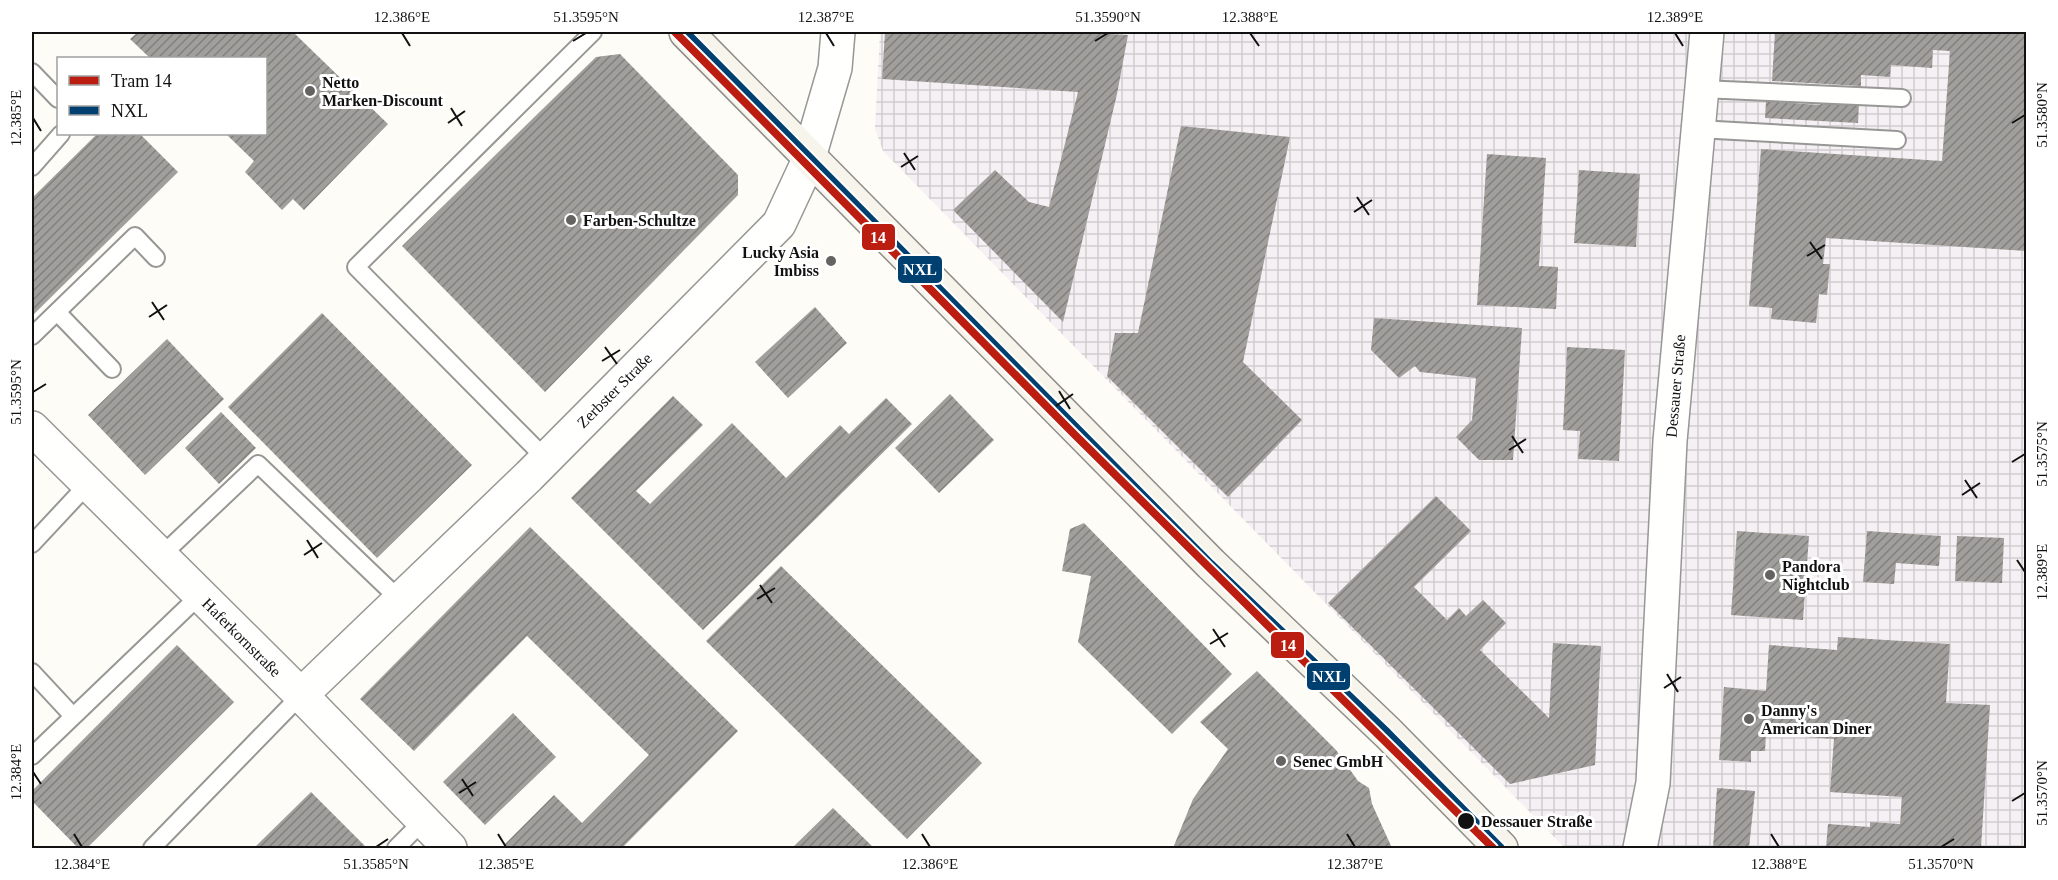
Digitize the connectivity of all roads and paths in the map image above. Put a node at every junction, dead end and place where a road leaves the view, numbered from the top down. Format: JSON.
{"nodes":[{"id":1,"x":593,"y":32,"type":"edge"},
{"id":2,"x":686,"y":32,"type":"edge"},
{"id":3,"x":838,"y":32,"type":"edge"},
{"id":4,"x":1707,"y":32,"type":"edge"},
{"id":5,"x":32,"y":72,"type":"edge"},
{"id":6,"x":1702,"y":89,"type":"junction"},
{"id":7,"x":57,"y":98,"type":"edge"},
{"id":8,"x":1902,"y":98,"type":"dead end"},
{"id":9,"x":1698,"y":129,"type":"junction"},
{"id":10,"x":60,"y":135,"type":"edge"},
{"id":11,"x":1897,"y":140,"type":"dead end"},
{"id":12,"x":810,"y":156,"type":"junction"},
{"id":13,"x":32,"y":167,"type":"edge"},
{"id":14,"x":156,"y":258,"type":"dead end"},
{"id":15,"x":57,"y":312,"type":"junction"},
{"id":16,"x":32,"y":336,"type":"edge"},
{"id":17,"x":112,"y":369,"type":"dead end"},
{"id":18,"x":32,"y":428,"type":"edge"},
{"id":19,"x":546,"y":459,"type":"junction"},
{"id":20,"x":88,"y":484,"type":"junction"},
{"id":21,"x":32,"y":544,"type":"edge"},
{"id":22,"x":160,"y":556,"type":"junction"},
{"id":23,"x":200,"y":595,"type":"junction"},
{"id":24,"x":400,"y":600,"type":"junction"},
{"id":25,"x":32,"y":672,"type":"edge"},
{"id":26,"x":301,"y":695,"type":"junction"},
{"id":27,"x":72,"y":715,"type":"junction"},
{"id":28,"x":32,"y":756,"type":"edge"},
{"id":29,"x":423,"y":821,"type":"junction"},
{"id":30,"x":152,"y":849,"type":"edge"},
{"id":31,"x":396,"y":849,"type":"edge"},
{"id":32,"x":450,"y":849,"type":"edge"},
{"id":33,"x":1501,"y":849,"type":"edge"},
{"id":34,"x":1640,"y":849,"type":"edge"}],
"edges":[{"from":1,"to":19,"type":"lane"},
{"from":2,"to":12,"type":"main road"},
{"from":3,"to":12,"type":"street","name":"Zerbster Straße"},
{"from":4,"to":6,"type":"street","name":"Dessauer Straße"},
{"from":5,"to":7,"type":"lane"},
{"from":6,"to":8,"type":"lane"},
{"from":6,"to":9,"type":"street","name":"Dessauer Straße"},
{"from":9,"to":11,"type":"lane"},
{"from":9,"to":34,"type":"street","name":"Dessauer Straße"},
{"from":10,"to":13,"type":"lane"},
{"from":12,"to":19,"type":"street","name":"Zerbster Straße"},
{"from":12,"to":33,"type":"main road"},
{"from":14,"to":15,"type":"lane"},
{"from":15,"to":16,"type":"lane"},
{"from":15,"to":17,"type":"lane"},
{"from":18,"to":20,"type":"street","name":"Haferkornstraße"},
{"from":19,"to":24,"type":"street","name":"Zerbster Straße"},
{"from":20,"to":21,"type":"lane"},
{"from":20,"to":22,"type":"street","name":"Haferkornstraße"},
{"from":22,"to":23,"type":"street","name":"Haferkornstraße"},
{"from":22,"to":24,"type":"lane"},
{"from":23,"to":26,"type":"street","name":"Haferkornstraße"},
{"from":23,"to":27,"type":"lane"},
{"from":24,"to":26,"type":"street","name":"Zerbster Straße"},
{"from":25,"to":27,"type":"lane"},
{"from":26,"to":29,"type":"street","name":"Haferkornstraße"},
{"from":26,"to":30,"type":"lane"},
{"from":27,"to":28,"type":"lane"},
{"from":29,"to":31,"type":"lane"},
{"from":29,"to":32,"type":"street","name":"Haferkornstraße"}]}
